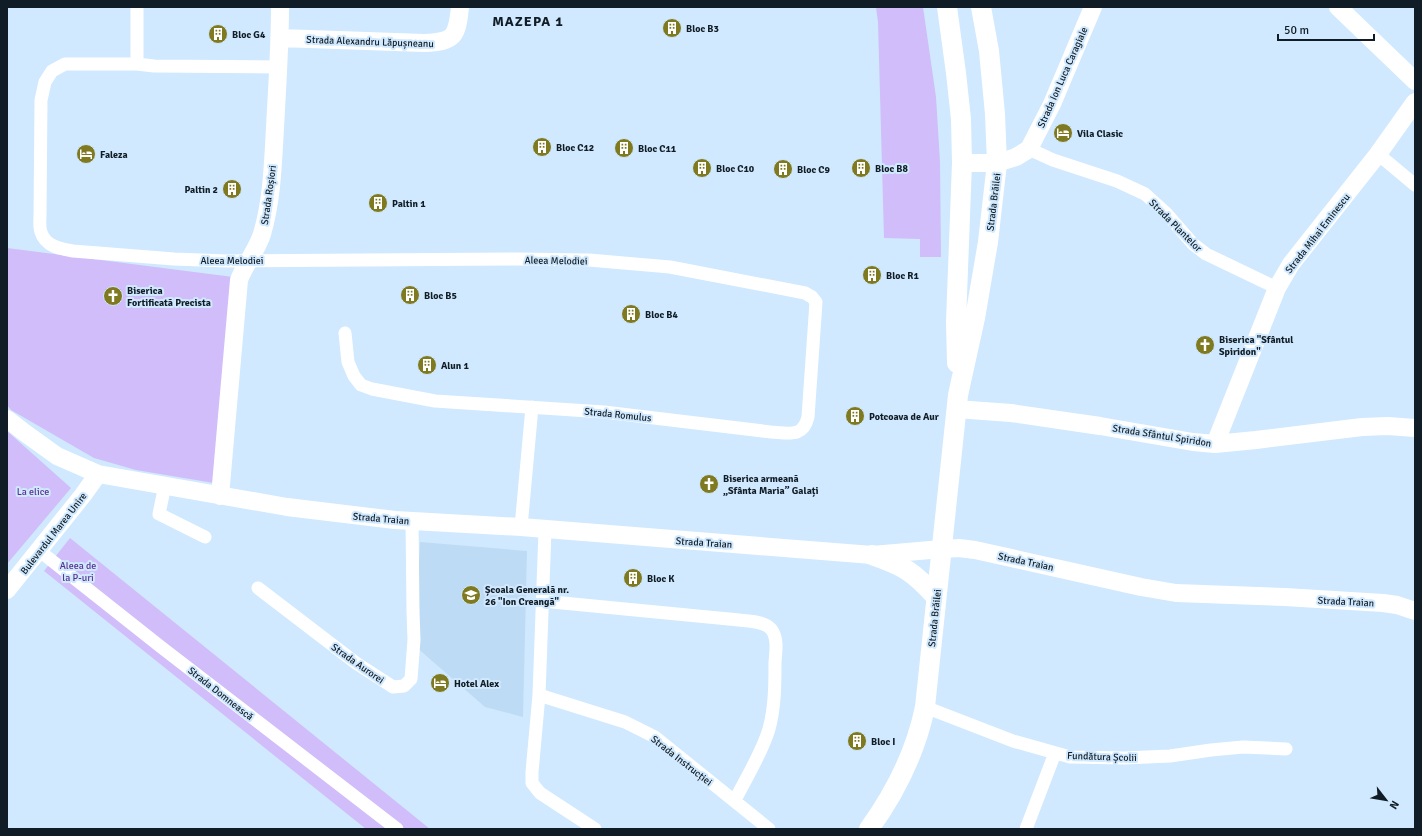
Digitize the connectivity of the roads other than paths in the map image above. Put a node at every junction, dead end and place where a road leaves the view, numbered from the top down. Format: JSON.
{"nodes":[{"id":1,"x":137,"y":7,"type":"edge"},
{"id":2,"x":280,"y":7,"type":"edge"},
{"id":3,"x":460,"y":7,"type":"edge"},
{"id":4,"x":947,"y":7,"type":"edge"},
{"id":5,"x":981,"y":7,"type":"edge"},
{"id":6,"x":1093,"y":7,"type":"edge"},
{"id":7,"x":1338,"y":7,"type":"edge"},
{"id":8,"x":280,"y":38,"type":"junction"},
{"id":9,"x":136,"y":64,"type":"junction"},
{"id":10,"x":278,"y":68,"type":"junction"},
{"id":11,"x":1415,"y":81,"type":"edge"},
{"id":12,"x":1415,"y":102,"type":"edge"},
{"id":13,"x":1029,"y":149,"type":"junction"},
{"id":14,"x":1378,"y":154,"type":"junction"},
{"id":15,"x":962,"y":163,"type":"junction"},
{"id":16,"x":997,"y":163,"type":"junction"},
{"id":17,"x":1415,"y":185,"type":"edge"},
{"id":18,"x":250,"y":261,"type":"junction"},
{"id":19,"x":1277,"y":288,"type":"junction"},
{"id":20,"x":816,"y":302,"type":"joint"},
{"id":21,"x":345,"y":333,"type":"dead end"},
{"id":22,"x":957,"y":402,"type":"junction"},
{"id":23,"x":532,"y":407,"type":"junction"},
{"id":24,"x":7,"y":418,"type":"edge"},
{"id":25,"x":1415,"y":428,"type":"edge"},
{"id":26,"x":1215,"y":444,"type":"junction"},
{"id":27,"x":98,"y":474,"type":"junction"},
{"id":28,"x":165,"y":486,"type":"junction"},
{"id":29,"x":220,"y":496,"type":"junction"},
{"id":30,"x":412,"y":521,"type":"junction"},
{"id":31,"x":521,"y":527,"type":"junction"},
{"id":32,"x":545,"y":530,"type":"junction"},
{"id":33,"x":205,"y":537,"type":"dead end"},
{"id":34,"x":942,"y":549,"type":"junction"},
{"id":35,"x":872,"y":555,"type":"junction"},
{"id":36,"x":46,"y":556,"type":"dead end"},
{"id":37,"x":258,"y":588,"type":"dead end"},
{"id":38,"x":7,"y":590,"type":"edge"},
{"id":39,"x":936,"y":597,"type":"junction"},
{"id":40,"x":542,"y":601,"type":"junction"},
{"id":41,"x":1415,"y":611,"type":"edge"},
{"id":42,"x":539,"y":695,"type":"junction"},
{"id":43,"x":925,"y":707,"type":"junction"},
{"id":44,"x":1286,"y":748,"type":"dead end"},
{"id":45,"x":1055,"y":753,"type":"junction"},
{"id":46,"x":735,"y":800,"type":"junction"},
{"id":47,"x":397,"y":829,"type":"edge"},
{"id":48,"x":595,"y":829,"type":"edge"},
{"id":49,"x":769,"y":829,"type":"edge"},
{"id":50,"x":869,"y":829,"type":"edge"},
{"id":51,"x":1026,"y":829,"type":"edge"}],
"edges":[{"from":1,"to":9,"type":"street"},
{"from":2,"to":8,"type":"street","name":"Strada Roșiori"},
{"from":3,"to":8,"type":"street","name":"Strada Alexandru Lăpușneanu"},
{"from":4,"to":15,"type":"main road","name":"Strada Brăilei"},
{"from":5,"to":16,"type":"main road","name":"Strada Brăilei"},
{"from":6,"to":13,"type":"street","name":"Strada Ion Luca Caragiale"},
{"from":7,"to":11,"type":"street"},
{"from":8,"to":10,"type":"street","name":"Strada Roșiori"},
{"from":9,"to":10,"type":"street","name":"Aleea Melodiei"},
{"from":9,"to":18,"type":"street","name":"Aleea Melodiei"},
{"from":10,"to":18,"type":"street","name":"Strada Roșiori"},
{"from":12,"to":14,"type":"street","name":"Strada Mihai Eminescu"},
{"from":13,"to":16,"type":"street"},
{"from":13,"to":19,"type":"street","name":"Strada Plantelor"},
{"from":14,"to":17,"type":"street"},
{"from":14,"to":19,"type":"street","name":"Strada Mihai Eminescu"},
{"from":15,"to":16,"type":"street"},
{"from":15,"to":22,"type":"main road","name":"Strada Brăilei"},
{"from":16,"to":22,"type":"main road","name":"Strada Brăilei"},
{"from":18,"to":20,"type":"street","name":"Aleea Melodiei"},
{"from":18,"to":29,"type":"street","name":"Strada Roșiori"},
{"from":19,"to":26,"type":"street","name":"Strada Mihai Eminescu"},
{"from":20,"to":23,"type":"street","name":"Strada Romulus"},
{"from":21,"to":23,"type":"street","name":"Strada Romulus"},
{"from":22,"to":26,"type":"street","name":"Strada Sfântul Spiridon"},
{"from":22,"to":34,"type":"main road","name":"Strada Brăilei"},
{"from":23,"to":31,"type":"street"},
{"from":24,"to":27,"type":"street","name":"Strada Traian"},
{"from":25,"to":26,"type":"street","name":"Strada Sfântul Spiridon"},
{"from":27,"to":28,"type":"street","name":"Strada Traian"},
{"from":27,"to":38,"type":"street","name":"Bulevardul Marea Unire"},
{"from":28,"to":29,"type":"street","name":"Strada Traian"},
{"from":28,"to":33,"type":"street"},
{"from":29,"to":30,"type":"street","name":"Strada Traian"},
{"from":30,"to":31,"type":"street","name":"Strada Traian"},
{"from":30,"to":37,"type":"street","name":"Strada Aurorei"},
{"from":31,"to":32,"type":"street","name":"Strada Traian"},
{"from":32,"to":35,"type":"street","name":"Strada Traian"},
{"from":32,"to":40,"type":"street"},
{"from":34,"to":35,"type":"street","name":"Strada Traian"},
{"from":34,"to":39,"type":"main road","name":"Strada Brăilei"},
{"from":34,"to":41,"type":"street","name":"Strada Traian"},
{"from":35,"to":39,"type":"main road"},
{"from":36,"to":47,"type":"street","name":"Strada Domnească"},
{"from":39,"to":43,"type":"main road","name":"Strada Brăilei"},
{"from":40,"to":42,"type":"street"},
{"from":40,"to":46,"type":"street"},
{"from":42,"to":46,"type":"street","name":"Strada Instrucției"},
{"from":42,"to":48,"type":"street"},
{"from":43,"to":45,"type":"street","name":"Fundătura Școlii"},
{"from":43,"to":50,"type":"main road","name":"Strada Brăilei"},
{"from":44,"to":45,"type":"street","name":"Fundătura Școlii"},
{"from":45,"to":51,"type":"street"},
{"from":46,"to":49,"type":"street","name":"Strada Instrucției"}]}
